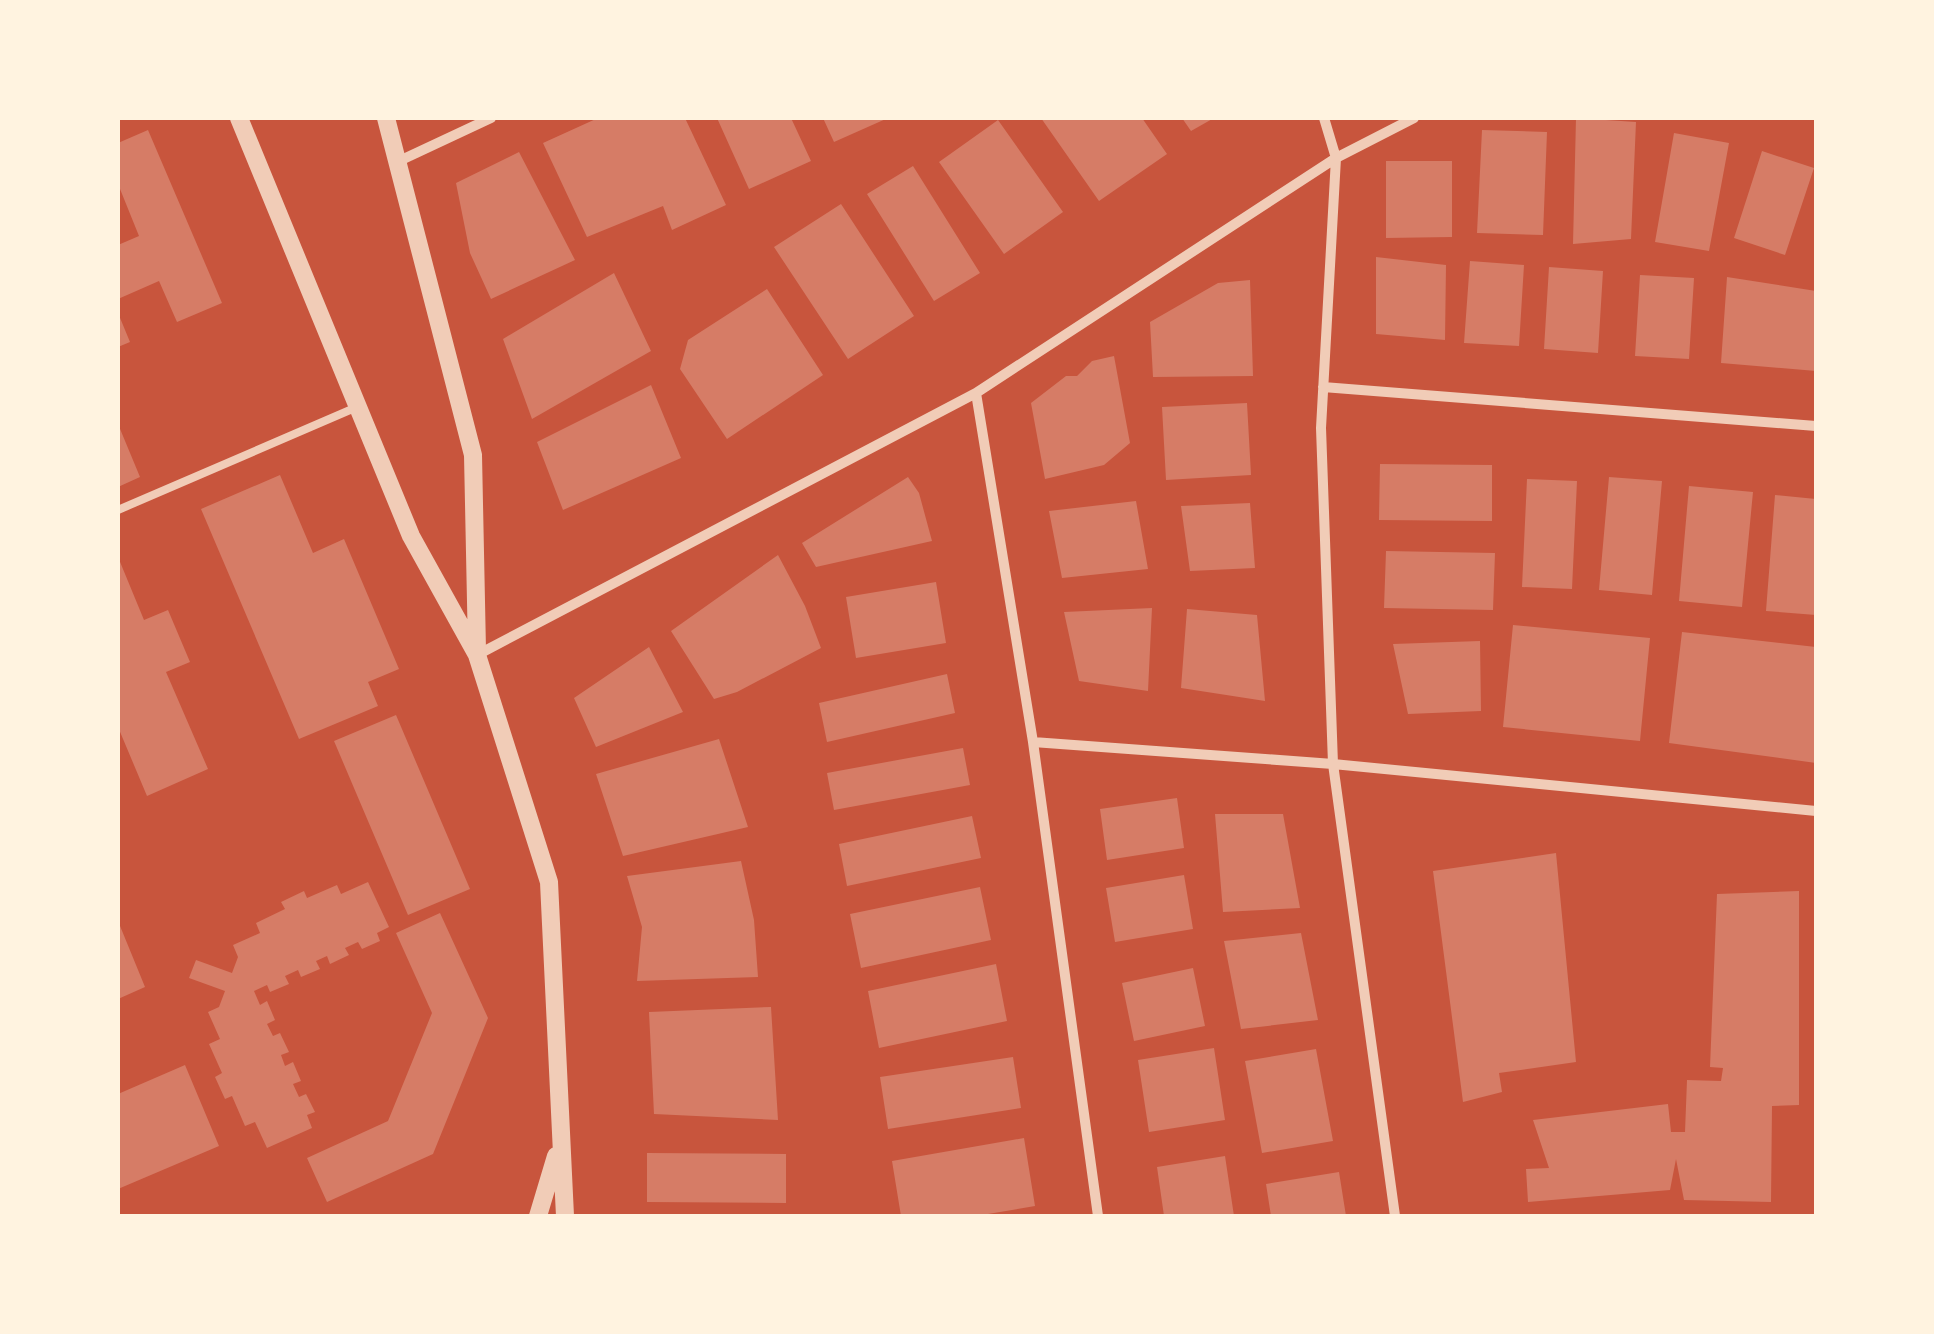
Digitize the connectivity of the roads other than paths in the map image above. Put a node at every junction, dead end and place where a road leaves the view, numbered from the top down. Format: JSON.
{"nodes":[{"id":1,"x":238,"y":118,"type":"edge"},
{"id":2,"x":386,"y":118,"type":"edge"},
{"id":3,"x":491,"y":118,"type":"edge"},
{"id":4,"x":1324,"y":118,"type":"edge"},
{"id":5,"x":1414,"y":118,"type":"edge"},
{"id":6,"x":1336,"y":158,"type":"junction"},
{"id":7,"x":397,"y":162,"type":"junction"},
{"id":8,"x":1323,"y":387,"type":"junction"},
{"id":9,"x":976,"y":393,"type":"junction"},
{"id":10,"x":358,"y":407,"type":"junction"},
{"id":11,"x":1816,"y":426,"type":"edge"},
{"id":12,"x":118,"y":510,"type":"edge"},
{"id":13,"x":477,"y":655,"type":"junction"},
{"id":14,"x":1032,"y":742,"type":"junction"},
{"id":15,"x":1334,"y":764,"type":"junction"},
{"id":16,"x":1816,"y":811,"type":"edge"},
{"id":17,"x":561,"y":1141,"type":"junction"},
{"id":18,"x":538,"y":1216,"type":"edge"},
{"id":19,"x":565,"y":1216,"type":"edge"},
{"id":20,"x":1098,"y":1216,"type":"edge"},
{"id":21,"x":1395,"y":1216,"type":"edge"}],
"edges":[{"from":1,"to":10,"type":"street"},
{"from":2,"to":7,"type":"street"},
{"from":3,"to":7,"type":"street"},
{"from":4,"to":6,"type":"street"},
{"from":5,"to":6,"type":"street"},
{"from":6,"to":8,"type":"street"},
{"from":6,"to":9,"type":"street"},
{"from":7,"to":13,"type":"street"},
{"from":8,"to":11,"type":"street"},
{"from":8,"to":15,"type":"street"},
{"from":9,"to":13,"type":"street"},
{"from":9,"to":14,"type":"street"},
{"from":10,"to":12,"type":"lane"},
{"from":10,"to":13,"type":"street"},
{"from":13,"to":17,"type":"street"},
{"from":14,"to":15,"type":"street"},
{"from":14,"to":20,"type":"street"},
{"from":15,"to":16,"type":"street"},
{"from":15,"to":21,"type":"street"},
{"from":17,"to":18,"type":"street"},
{"from":17,"to":19,"type":"street"}]}
